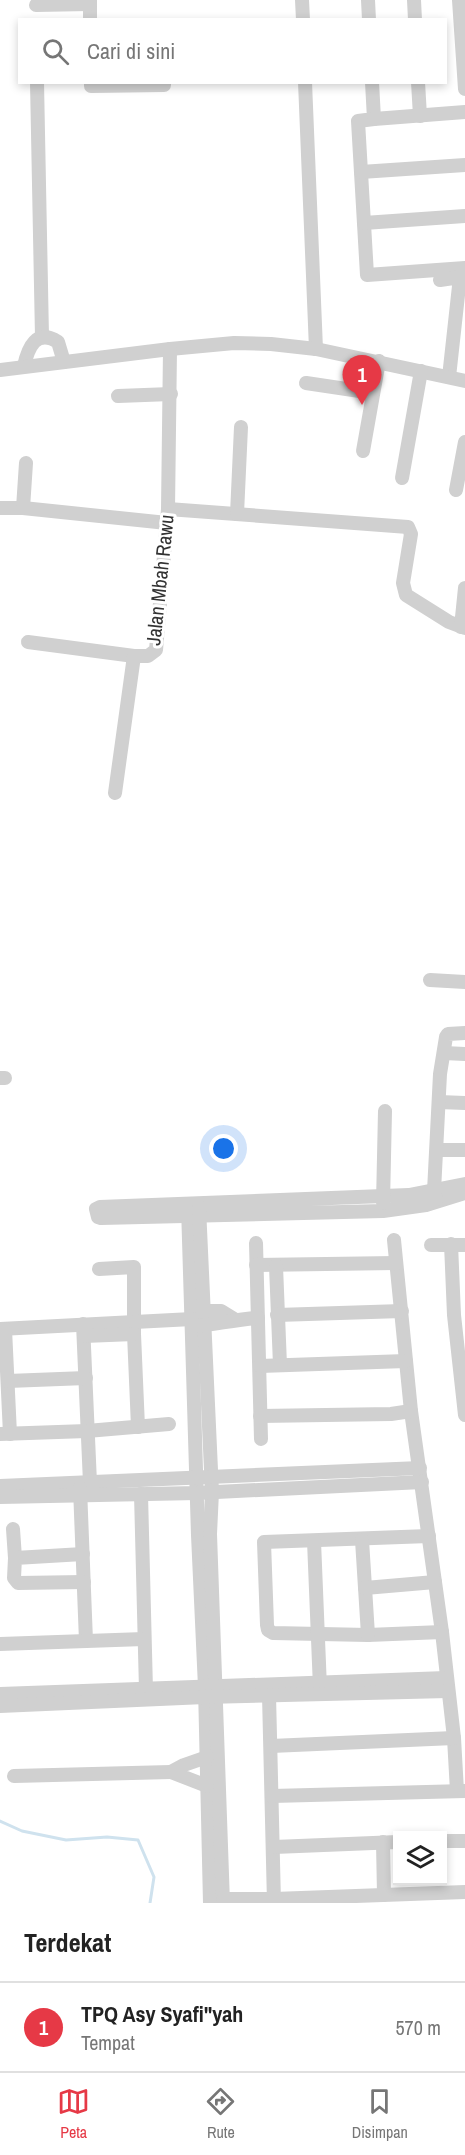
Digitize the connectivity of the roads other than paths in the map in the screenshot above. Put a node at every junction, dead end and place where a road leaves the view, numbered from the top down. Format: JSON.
{"nodes":[{"id":1,"x":302,"y":0,"type":"edge"},
{"id":2,"x":368,"y":0,"type":"edge"},
{"id":3,"x":414,"y":0,"type":"edge"},
{"id":4,"x":459,"y":0,"type":"edge"},
{"id":5,"x":36,"y":2,"type":"edge"},
{"id":6,"x":90,"y":2,"type":"edge"},
{"id":7,"x":36,"y":18,"type":"edge"},
{"id":8,"x":90,"y":18,"type":"edge"},
{"id":9,"x":303,"y":18,"type":"edge"},
{"id":10,"x":369,"y":18,"type":"edge"},
{"id":11,"x":415,"y":18,"type":"edge"},
{"id":12,"x":37,"y":84,"type":"edge"},
{"id":13,"x":91,"y":84,"type":"edge"},
{"id":14,"x":164,"y":84,"type":"edge"},
{"id":15,"x":305,"y":84,"type":"edge"},
{"id":16,"x":372,"y":84,"type":"edge"},
{"id":17,"x":418,"y":84,"type":"edge"},
{"id":18,"x":465,"y":89,"type":"edge"},
{"id":19,"x":465,"y":112,"type":"edge"},
{"id":20,"x":420,"y":116,"type":"junction"},
{"id":21,"x":374,"y":119,"type":"junction"},
{"id":22,"x":465,"y":165,"type":"edge"},
{"id":23,"x":361,"y":172,"type":"junction"},
{"id":24,"x":465,"y":216,"type":"edge"},
{"id":25,"x":364,"y":223,"type":"junction"},
{"id":26,"x":465,"y":268,"type":"edge"},
{"id":27,"x":440,"y":280,"type":"dead end"},
{"id":28,"x":42,"y":337,"type":"junction"},
{"id":29,"x":170,"y":349,"type":"junction"},
{"id":30,"x":316,"y":349,"type":"junction"},
{"id":31,"x":379,"y":361,"type":"junction"},
{"id":32,"x":64,"y":362,"type":"junction"},
{"id":33,"x":24,"y":366,"type":"junction"},
{"id":34,"x":0,"y":370,"type":"edge"},
{"id":35,"x":421,"y":371,"type":"junction"},
{"id":36,"x":449,"y":377,"type":"junction"},
{"id":37,"x":465,"y":381,"type":"edge"},
{"id":38,"x":306,"y":384,"type":"dead end"},
{"id":39,"x":373,"y":393,"type":"junction"},
{"id":40,"x":171,"y":394,"type":"junction"},
{"id":41,"x":118,"y":396,"type":"dead end"},
{"id":42,"x":241,"y":427,"type":"dead end"},
{"id":43,"x":465,"y":442,"type":"edge"},
{"id":44,"x":363,"y":451,"type":"dead end"},
{"id":45,"x":26,"y":464,"type":"dead end"},
{"id":46,"x":402,"y":478,"type":"dead end"},
{"id":47,"x":456,"y":490,"type":"dead end"},
{"id":48,"x":0,"y":508,"type":"edge"},
{"id":49,"x":23,"y":508,"type":"junction"},
{"id":50,"x":168,"y":509,"type":"junction"},
{"id":51,"x":237,"y":512,"type":"junction"},
{"id":52,"x":167,"y":523,"type":"junction"},
{"id":53,"x":465,"y":588,"type":"edge"},
{"id":54,"x":462,"y":626,"type":"edge"},
{"id":55,"x":28,"y":642,"type":"dead end"},
{"id":56,"x":134,"y":656,"type":"junction"},
{"id":57,"x":115,"y":793,"type":"dead end"},
{"id":58,"x":430,"y":980,"type":"dead end"},
{"id":59,"x":465,"y":982,"type":"edge"},
{"id":60,"x":465,"y":1033,"type":"edge"},
{"id":61,"x":444,"y":1053,"type":"junction"},
{"id":62,"x":465,"y":1054,"type":"edge"},
{"id":63,"x":439,"y":1102,"type":"junction"},
{"id":64,"x":465,"y":1102,"type":"edge"},
{"id":65,"x":385,"y":1111,"type":"dead end"},
{"id":66,"x":437,"y":1150,"type":"junction"},
{"id":67,"x":465,"y":1150,"type":"edge"},
{"id":68,"x":465,"y":1184,"type":"edge"},
{"id":69,"x":465,"y":1193,"type":"edge"},
{"id":70,"x":383,"y":1196,"type":"junction"},
{"id":71,"x":435,"y":1196,"type":"junction"},
{"id":72,"x":194,"y":1209,"type":"junction"},
{"id":73,"x":383,"y":1211,"type":"junction"},
{"id":74,"x":394,"y":1240,"type":"dead end"},
{"id":75,"x":256,"y":1244,"type":"dead end"},
{"id":76,"x":451,"y":1244,"type":"junction"},
{"id":77,"x":431,"y":1245,"type":"dead end"},
{"id":78,"x":465,"y":1245,"type":"edge"},
{"id":79,"x":396,"y":1263,"type":"junction"},
{"id":80,"x":256,"y":1265,"type":"junction"},
{"id":81,"x":276,"y":1266,"type":"junction"},
{"id":82,"x":99,"y":1269,"type":"dead end"},
{"id":83,"x":402,"y":1311,"type":"junction"},
{"id":84,"x":277,"y":1315,"type":"junction"},
{"id":85,"x":460,"y":1315,"type":"edge"},
{"id":86,"x":197,"y":1318,"type":"junction"},
{"id":87,"x":258,"y":1318,"type":"junction"},
{"id":88,"x":134,"y":1328,"type":"junction"},
{"id":89,"x":3,"y":1329,"type":"edge"},
{"id":90,"x":83,"y":1330,"type":"junction"},
{"id":91,"x":406,"y":1361,"type":"junction"},
{"id":92,"x":462,"y":1364,"type":"edge"},
{"id":93,"x":280,"y":1365,"type":"junction"},
{"id":94,"x":260,"y":1366,"type":"junction"},
{"id":95,"x":86,"y":1378,"type":"junction"},
{"id":96,"x":8,"y":1381,"type":"junction"},
{"id":97,"x":411,"y":1411,"type":"junction"},
{"id":98,"x":465,"y":1415,"type":"edge"},
{"id":99,"x":260,"y":1416,"type":"junction"},
{"id":100,"x":169,"y":1424,"type":"dead end"},
{"id":101,"x":138,"y":1427,"type":"junction"},
{"id":102,"x":87,"y":1431,"type":"junction"},
{"id":103,"x":5,"y":1434,"type":"edge"},
{"id":104,"x":261,"y":1439,"type":"dead end"},
{"id":105,"x":421,"y":1475,"type":"junction"},
{"id":106,"x":204,"y":1485,"type":"junction"},
{"id":107,"x":0,"y":1486,"type":"edge"},
{"id":108,"x":82,"y":1488,"type":"junction"},
{"id":109,"x":141,"y":1494,"type":"junction"},
{"id":110,"x":0,"y":1497,"type":"edge"},
{"id":111,"x":13,"y":1529,"type":"dead end"},
{"id":112,"x":429,"y":1536,"type":"junction"},
{"id":113,"x":362,"y":1540,"type":"junction"},
{"id":114,"x":314,"y":1541,"type":"junction"},
{"id":115,"x":83,"y":1554,"type":"junction"},
{"id":116,"x":15,"y":1558,"type":"junction"},
{"id":117,"x":84,"y":1582,"type":"junction"},
{"id":118,"x":435,"y":1582,"type":"junction"},
{"id":119,"x":365,"y":1588,"type":"junction"},
{"id":120,"x":442,"y":1632,"type":"junction"},
{"id":121,"x":317,"y":1635,"type":"junction"},
{"id":122,"x":368,"y":1635,"type":"junction"},
{"id":123,"x":144,"y":1639,"type":"junction"},
{"id":124,"x":86,"y":1641,"type":"junction"},
{"id":125,"x":0,"y":1644,"type":"edge"},
{"id":126,"x":447,"y":1684,"type":"junction"},
{"id":127,"x":320,"y":1688,"type":"junction"},
{"id":128,"x":146,"y":1690,"type":"junction"},
{"id":129,"x":211,"y":1692,"type":"junction"},
{"id":130,"x":0,"y":1694,"type":"edge"},
{"id":131,"x":269,"y":1695,"type":"junction"},
{"id":132,"x":0,"y":1706,"type":"edge"},
{"id":133,"x":454,"y":1738,"type":"junction"},
{"id":134,"x":271,"y":1746,"type":"junction"},
{"id":135,"x":207,"y":1757,"type":"junction"},
{"id":136,"x":171,"y":1772,"type":"junction"},
{"id":137,"x":14,"y":1776,"type":"dead end"},
{"id":138,"x":207,"y":1786,"type":"junction"},
{"id":139,"x":461,"y":1791,"type":"edge"},
{"id":140,"x":272,"y":1796,"type":"junction"},
{"id":141,"x":447,"y":1841,"type":"edge"},
{"id":142,"x":465,"y":1841,"type":"edge"},
{"id":143,"x":390,"y":1842,"type":"edge"},
{"id":144,"x":274,"y":1847,"type":"junction"},
{"id":145,"x":216,"y":1884,"type":"junction"},
{"id":146,"x":465,"y":1892,"type":"edge"},
{"id":147,"x":384,"y":1894,"type":"junction"},
{"id":148,"x":325,"y":1900,"type":"edge"},
{"id":149,"x":274,"y":1901,"type":"edge"},
{"id":150,"x":219,"y":1902,"type":"edge"}],
"edges":[{"from":1,"to":9,"type":"street"},
{"from":2,"to":10,"type":"street"},
{"from":3,"to":11,"type":"street"},
{"from":4,"to":18,"type":"street"},
{"from":5,"to":6,"type":"street"},
{"from":5,"to":7,"type":"street"},
{"from":6,"to":8,"type":"street"},
{"from":12,"to":28,"type":"street"},
{"from":13,"to":14,"type":"street"},
{"from":15,"to":30,"type":"street"},
{"from":16,"to":21,"type":"street"},
{"from":17,"to":20,"type":"street"},
{"from":19,"to":20,"type":"street"},
{"from":20,"to":21,"type":"street"},
{"from":21,"to":23,"type":"street"},
{"from":22,"to":23,"type":"street"},
{"from":23,"to":25,"type":"street"},
{"from":24,"to":25,"type":"street"},
{"from":25,"to":26,"type":"street"},
{"from":27,"to":36,"type":"street"},
{"from":28,"to":32,"type":"street"},
{"from":28,"to":33,"type":"street"},
{"from":29,"to":30,"type":"street"},
{"from":29,"to":32,"type":"street"},
{"from":29,"to":40,"type":"street","name":"Jalan Mbah Rawu"},
{"from":30,"to":31,"type":"street"},
{"from":31,"to":35,"type":"street"},
{"from":31,"to":39,"type":"street"},
{"from":32,"to":33,"type":"street"},
{"from":33,"to":34,"type":"street"},
{"from":35,"to":36,"type":"street"},
{"from":35,"to":46,"type":"street"},
{"from":36,"to":37,"type":"street"},
{"from":38,"to":39,"type":"street"},
{"from":39,"to":44,"type":"street"},
{"from":40,"to":41,"type":"street"},
{"from":40,"to":50,"type":"street","name":"Jalan Mbah Rawu"},
{"from":42,"to":51,"type":"street"},
{"from":43,"to":47,"type":"street"},
{"from":45,"to":49,"type":"street"},
{"from":48,"to":49,"type":"street"},
{"from":49,"to":52,"type":"street"},
{"from":50,"to":51,"type":"street"},
{"from":50,"to":52,"type":"street","name":"Jalan Mbah Rawu"},
{"from":51,"to":54,"type":"street"},
{"from":52,"to":56,"type":"street","name":"Jalan Mbah Rawu"},
{"from":53,"to":54,"type":"street"},
{"from":55,"to":56,"type":"street"},
{"from":56,"to":57,"type":"street","name":"Jalan Mbah Rawu"},
{"from":58,"to":59,"type":"street"},
{"from":60,"to":61,"type":"street"},
{"from":61,"to":62,"type":"street"},
{"from":61,"to":63,"type":"street"},
{"from":63,"to":64,"type":"street"},
{"from":63,"to":66,"type":"street"},
{"from":65,"to":70,"type":"street"},
{"from":66,"to":67,"type":"street"},
{"from":66,"to":71,"type":"street"},
{"from":68,"to":71,"type":"street"},
{"from":69,"to":71,"type":"street"},
{"from":70,"to":71,"type":"street"},
{"from":70,"to":72,"type":"street"},
{"from":70,"to":73,"type":"street"},
{"from":71,"to":73,"type":"street"},
{"from":72,"to":72,"type":"street"},
{"from":72,"to":73,"type":"street"},
{"from":72,"to":86,"type":"street"},
{"from":74,"to":79,"type":"street"},
{"from":75,"to":80,"type":"street"},
{"from":76,"to":77,"type":"street"},
{"from":76,"to":78,"type":"street"},
{"from":76,"to":85,"type":"street"},
{"from":79,"to":81,"type":"street"},
{"from":79,"to":83,"type":"street"},
{"from":80,"to":81,"type":"street"},
{"from":80,"to":87,"type":"street"},
{"from":81,"to":84,"type":"street"},
{"from":82,"to":88,"type":"street"},
{"from":83,"to":84,"type":"street"},
{"from":83,"to":91,"type":"street"},
{"from":84,"to":93,"type":"street"},
{"from":85,"to":92,"type":"street"},
{"from":86,"to":87,"type":"street"},
{"from":86,"to":88,"type":"street"},
{"from":86,"to":106,"type":"street"},
{"from":87,"to":94,"type":"street"},
{"from":88,"to":90,"type":"street"},
{"from":88,"to":101,"type":"street"},
{"from":89,"to":90,"type":"street"},
{"from":89,"to":96,"type":"street"},
{"from":90,"to":95,"type":"street"},
{"from":91,"to":93,"type":"street"},
{"from":91,"to":97,"type":"street"},
{"from":92,"to":98,"type":"street"},
{"from":93,"to":94,"type":"street"},
{"from":94,"to":99,"type":"street"},
{"from":95,"to":96,"type":"street"},
{"from":95,"to":102,"type":"street"},
{"from":96,"to":103,"type":"street"},
{"from":97,"to":99,"type":"street"},
{"from":97,"to":105,"type":"street"},
{"from":99,"to":104,"type":"street"},
{"from":100,"to":101,"type":"street"},
{"from":101,"to":102,"type":"street"},
{"from":102,"to":103,"type":"street"},
{"from":102,"to":108,"type":"street"},
{"from":105,"to":106,"type":"street"},
{"from":105,"to":112,"type":"street"},
{"from":106,"to":108,"type":"street"},
{"from":106,"to":109,"type":"street"},
{"from":106,"to":129,"type":"street"},
{"from":107,"to":108,"type":"street"},
{"from":108,"to":109,"type":"street"},
{"from":108,"to":110,"type":"street"},
{"from":108,"to":115,"type":"street"},
{"from":109,"to":123,"type":"street"},
{"from":111,"to":116,"type":"street"},
{"from":112,"to":113,"type":"street"},
{"from":112,"to":118,"type":"street"},
{"from":113,"to":114,"type":"street"},
{"from":113,"to":119,"type":"street"},
{"from":114,"to":121,"type":"street"},
{"from":114,"to":121,"type":"street"},
{"from":115,"to":116,"type":"street"},
{"from":115,"to":117,"type":"street"},
{"from":116,"to":117,"type":"street"},
{"from":117,"to":124,"type":"street"},
{"from":118,"to":119,"type":"street"},
{"from":118,"to":120,"type":"street"},
{"from":119,"to":122,"type":"street"},
{"from":120,"to":122,"type":"street"},
{"from":120,"to":126,"type":"street"},
{"from":121,"to":122,"type":"street"},
{"from":121,"to":127,"type":"street"},
{"from":123,"to":124,"type":"street"},
{"from":123,"to":128,"type":"street"},
{"from":124,"to":125,"type":"street"},
{"from":126,"to":127,"type":"street"},
{"from":126,"to":133,"type":"street"},
{"from":127,"to":129,"type":"street"},
{"from":127,"to":131,"type":"street"},
{"from":128,"to":129,"type":"street"},
{"from":128,"to":130,"type":"street"},
{"from":129,"to":131,"type":"street"},
{"from":129,"to":132,"type":"street"},
{"from":129,"to":135,"type":"street"},
{"from":129,"to":145,"type":"street"},
{"from":131,"to":134,"type":"street"},
{"from":133,"to":134,"type":"street"},
{"from":133,"to":139,"type":"street"},
{"from":134,"to":140,"type":"street"},
{"from":135,"to":136,"type":"street"},
{"from":135,"to":138,"type":"street"},
{"from":136,"to":137,"type":"street"},
{"from":136,"to":138,"type":"street"},
{"from":138,"to":145,"type":"street"},
{"from":139,"to":140,"type":"street"},
{"from":140,"to":144,"type":"street"},
{"from":141,"to":142,"type":"street"},
{"from":143,"to":144,"type":"street"},
{"from":143,"to":147,"type":"street"},
{"from":144,"to":149,"type":"street"},
{"from":145,"to":150,"type":"street"},
{"from":146,"to":147,"type":"street"},
{"from":147,"to":148,"type":"street"},
{"from":148,"to":149,"type":"street"},
{"from":149,"to":150,"type":"street"}]}
